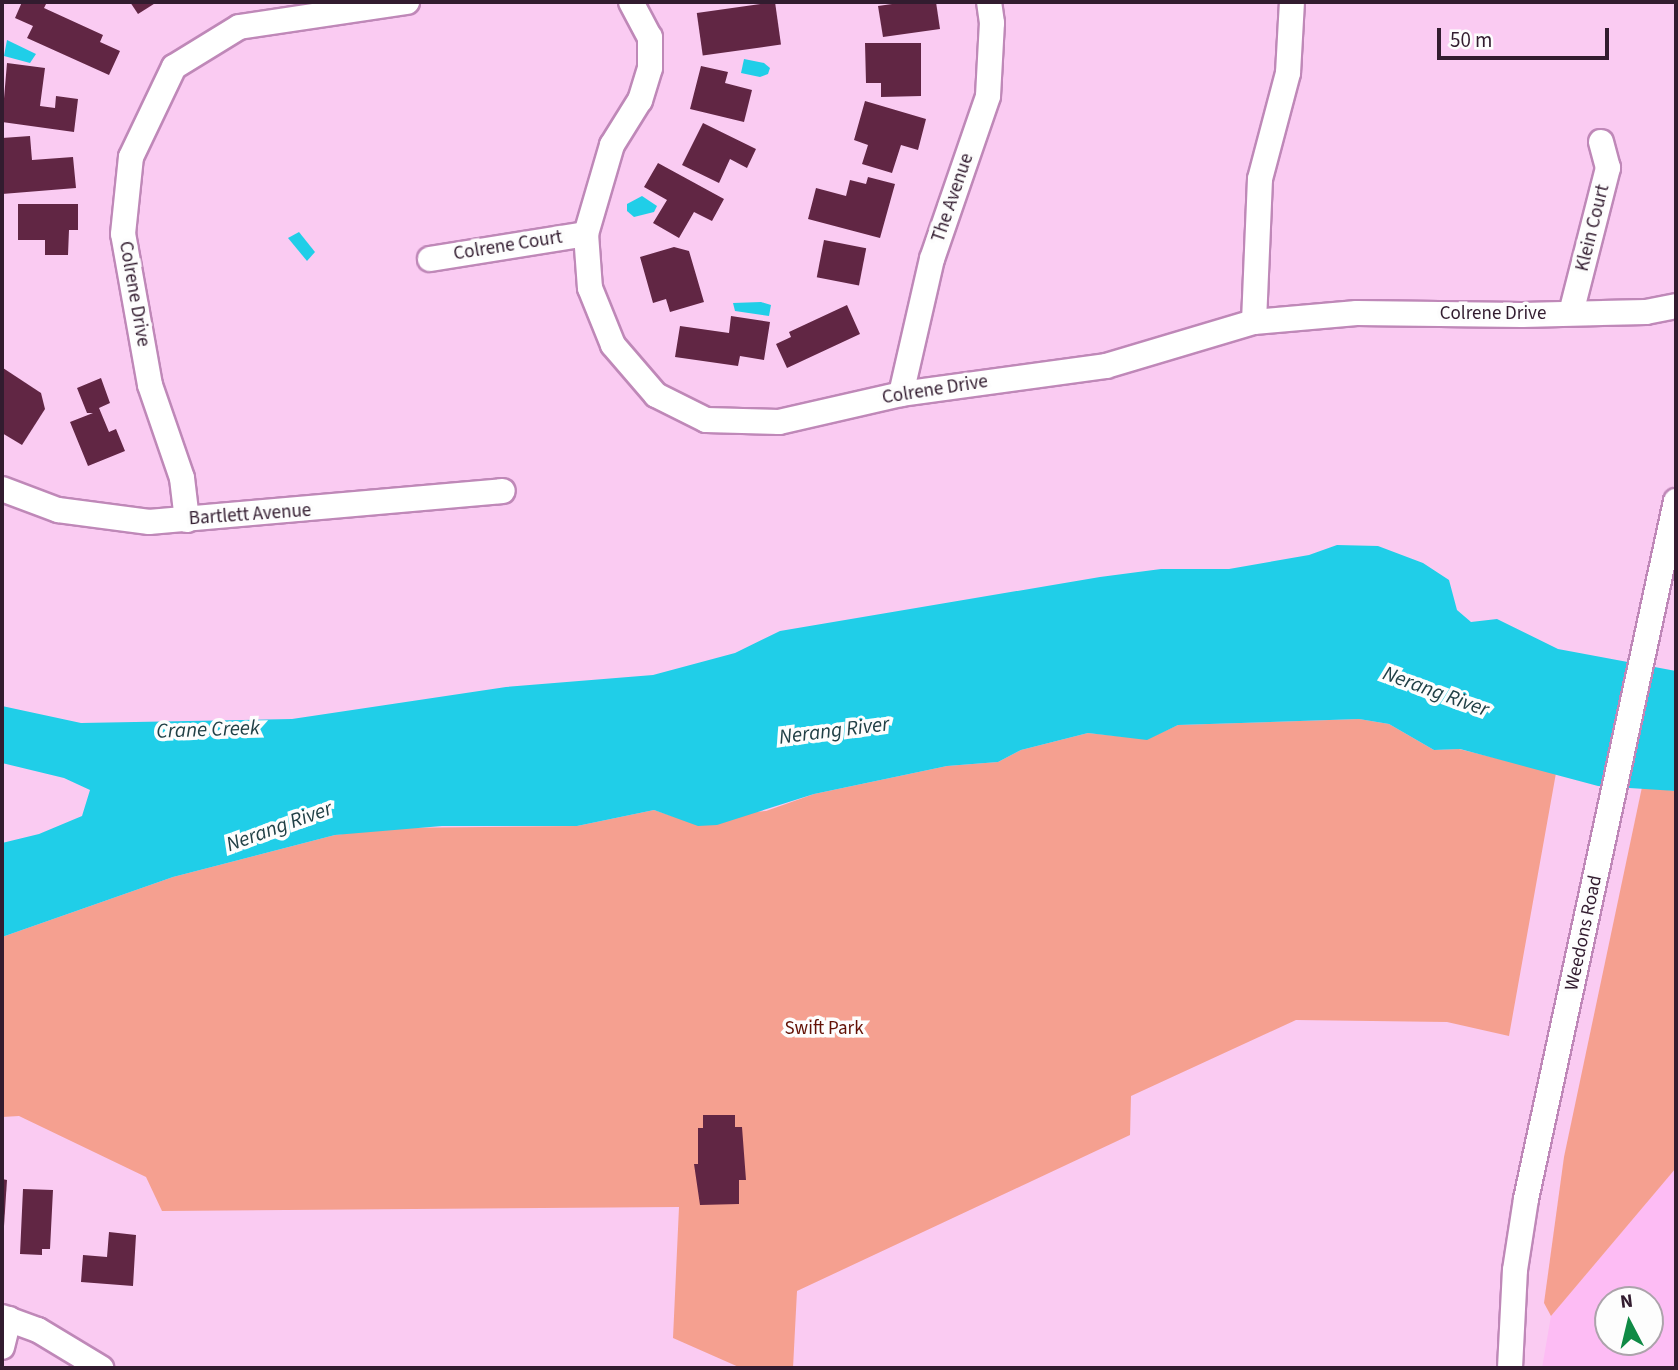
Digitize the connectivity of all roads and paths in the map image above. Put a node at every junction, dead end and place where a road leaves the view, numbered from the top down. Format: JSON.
{"nodes":[{"id":1,"x":407,"y":2,"type":"edge"},
{"id":2,"x":631,"y":2,"type":"edge"},
{"id":3,"x":989,"y":2,"type":"edge"},
{"id":4,"x":1292,"y":2,"type":"edge"},
{"id":5,"x":1601,"y":142,"type":"dead end"},
{"id":6,"x":586,"y":234,"type":"junction"},
{"id":7,"x":430,"y":258,"type":"dead end"},
{"id":8,"x":1676,"y":306,"type":"edge"},
{"id":9,"x":1646,"y":312,"type":"junction"},
{"id":10,"x":1571,"y":313,"type":"junction"},
{"id":11,"x":1676,"y":319,"type":"edge"},
{"id":12,"x":1254,"y":322,"type":"junction"},
{"id":13,"x":901,"y":394,"type":"junction"},
{"id":14,"x":2,"y":489,"type":"edge"},
{"id":15,"x":503,"y":491,"type":"dead end"},
{"id":16,"x":1676,"y":501,"type":"edge"},
{"id":17,"x":187,"y":520,"type":"junction"},
{"id":18,"x":5,"y":1318,"type":"edge"},
{"id":19,"x":2,"y":1347,"type":"edge"},
{"id":20,"x":101,"y":1368,"type":"edge"},
{"id":21,"x":1510,"y":1368,"type":"edge"}],
"edges":[{"from":1,"to":17,"type":"street","name":"Colrene Drive"},
{"from":2,"to":6,"type":"street","name":"Colrene Drive"},
{"from":3,"to":13,"type":"street","name":"The Avenue"},
{"from":4,"to":12,"type":"street"},
{"from":5,"to":10,"type":"street","name":"Klein Court"},
{"from":6,"to":7,"type":"street","name":"Colrene Court"},
{"from":6,"to":13,"type":"street","name":"Colrene Drive"},
{"from":8,"to":9,"type":"street","name":"Colrene Drive"},
{"from":9,"to":10,"type":"street","name":"Colrene Drive"},
{"from":9,"to":11,"type":"street","name":"Colrene Drive"},
{"from":10,"to":12,"type":"street","name":"Colrene Drive"},
{"from":12,"to":13,"type":"street","name":"Colrene Drive"},
{"from":14,"to":17,"type":"street","name":"Bartlett Avenue"},
{"from":15,"to":17,"type":"street","name":"Bartlett Avenue"},
{"from":16,"to":21,"type":"street","name":"Weedons Road"},
{"from":18,"to":19,"type":"street"},
{"from":18,"to":20,"type":"street"}]}
